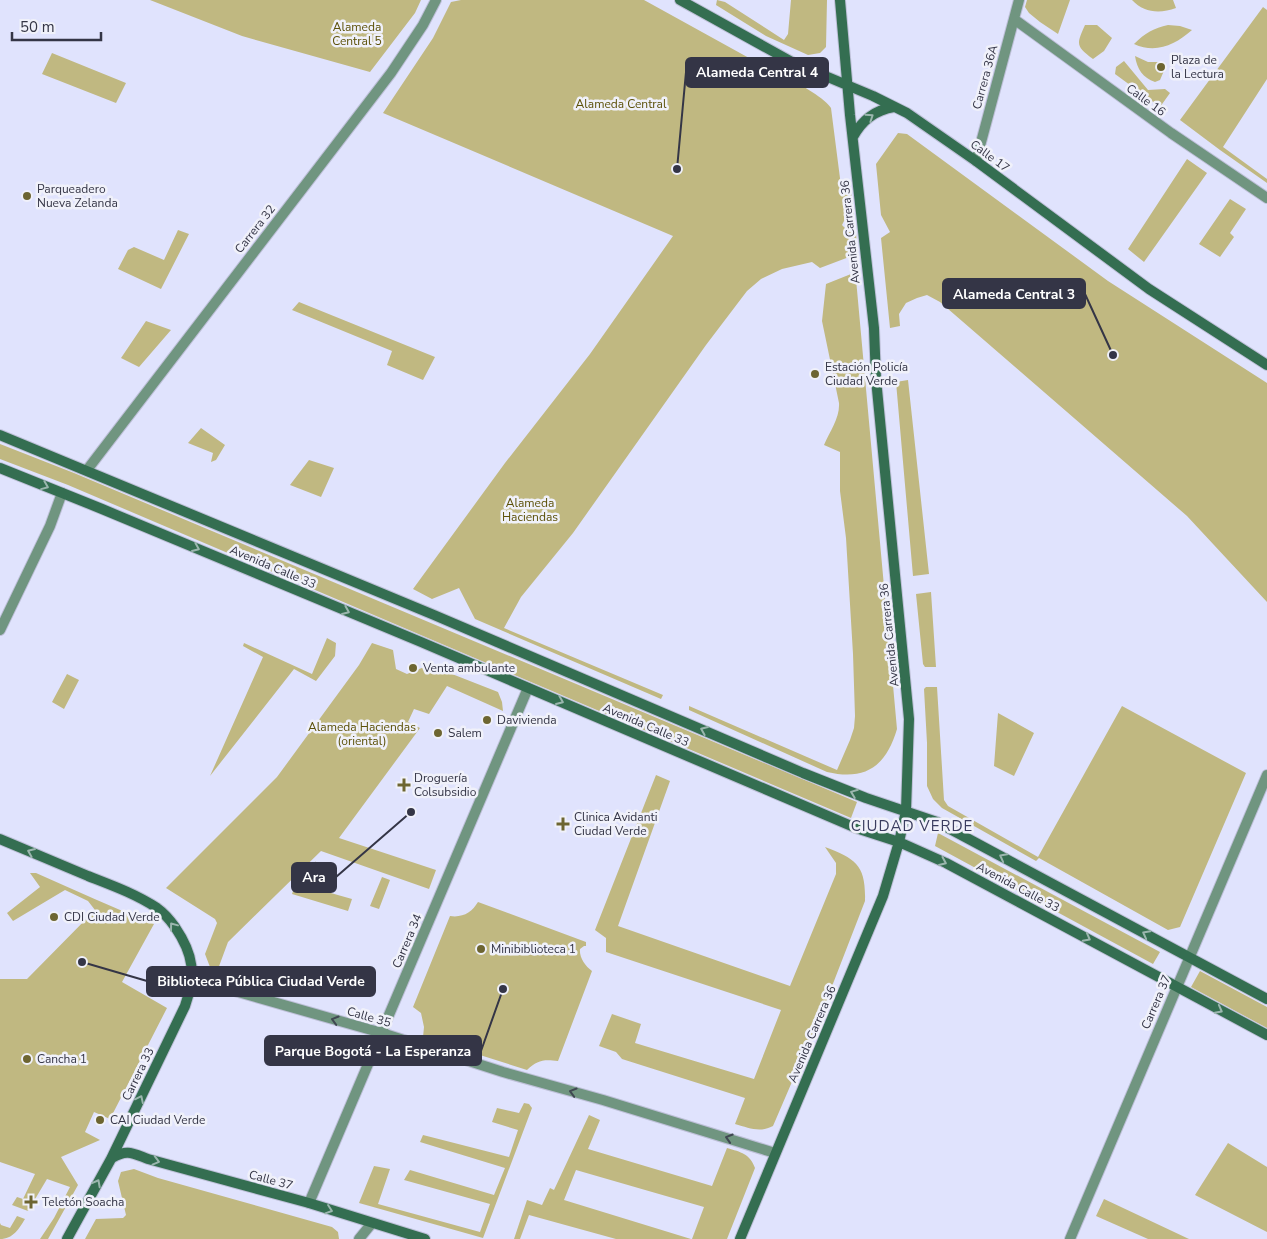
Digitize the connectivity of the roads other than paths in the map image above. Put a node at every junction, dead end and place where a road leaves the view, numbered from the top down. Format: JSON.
{"nodes":[{"id":1,"x":436,"y":0,"type":"edge"},
{"id":2,"x":680,"y":0,"type":"edge"},
{"id":3,"x":840,"y":0,"type":"edge"},
{"id":4,"x":1018,"y":0,"type":"edge"},
{"id":5,"x":1014,"y":19,"type":"junction"},
{"id":6,"x":848,"y":86,"type":"junction"},
{"id":7,"x":894,"y":107,"type":"junction"},
{"id":8,"x":853,"y":137,"type":"junction"},
{"id":9,"x":976,"y":161,"type":"junction"},
{"id":10,"x":1267,"y":198,"type":"edge"},
{"id":11,"x":1267,"y":365,"type":"edge"},
{"id":12,"x":0,"y":435,"type":"edge"},
{"id":13,"x":0,"y":468,"type":"edge"},
{"id":14,"x":87,"y":470,"type":"junction"},
{"id":15,"x":62,"y":493,"type":"junction"},
{"id":16,"x":0,"y":630,"type":"edge"},
{"id":17,"x":528,"y":688,"type":"junction"},
{"id":18,"x":1267,"y":775,"type":"edge"},
{"id":19,"x":906,"y":811,"type":"junction"},
{"id":20,"x":0,"y":839,"type":"edge"},
{"id":21,"x":899,"y":842,"type":"junction"},
{"id":22,"x":1189,"y":957,"type":"junction"},
{"id":23,"x":193,"y":970,"type":"junction"},
{"id":24,"x":1176,"y":987,"type":"junction"},
{"id":25,"x":1267,"y":999,"type":"edge"},
{"id":26,"x":382,"y":1033,"type":"junction"},
{"id":27,"x":1267,"y":1035,"type":"edge"},
{"id":28,"x":775,"y":1153,"type":"junction"},
{"id":29,"x":111,"y":1159,"type":"junction"},
{"id":30,"x":309,"y":1203,"type":"junction"},
{"id":31,"x":372,"y":1223,"type":"junction"},
{"id":32,"x":68,"y":1239,"type":"edge"},
{"id":33,"x":359,"y":1239,"type":"edge"},
{"id":34,"x":425,"y":1239,"type":"edge"},
{"id":35,"x":740,"y":1239,"type":"edge"},
{"id":36,"x":1070,"y":1239,"type":"edge"}],
"edges":[{"from":1,"to":14,"type":"street","name":"Carrera 32"},
{"from":2,"to":6,"type":"main road","name":"Calle 17"},
{"from":3,"to":6,"type":"main road","name":"Avenida Carrera 36"},
{"from":4,"to":5,"type":"street","name":"Carrera 36A"},
{"from":5,"to":9,"type":"street","name":"Carrera 36A"},
{"from":5,"to":10,"type":"street","name":"Calle 16"},
{"from":6,"to":7,"type":"main road","name":"Calle 17"},
{"from":6,"to":8,"type":"main road","name":"Avenida Carrera 36"},
{"from":8,"to":7,"type":"main road","one_way":true},
{"from":7,"to":9,"type":"main road","name":"Calle 17"},
{"from":8,"to":19,"type":"main road","name":"Avenida Carrera 36"},
{"from":9,"to":11,"type":"main road","name":"Calle 17"},
{"from":12,"to":14,"type":"main road","name":"Avenida Calle 33"},
{"from":13,"to":15,"type":"main road","name":"Avenida Calle 33","one_way":true},
{"from":19,"to":14,"type":"main road","name":"Avenida Calle 33","one_way":true},
{"from":15,"to":16,"type":"street"},
{"from":15,"to":17,"type":"main road","name":"Avenida Calle 33","one_way":true},
{"from":17,"to":21,"type":"main road","name":"Avenida Calle 33","one_way":true},
{"from":17,"to":26,"type":"street","name":"Carrera 34"},
{"from":18,"to":22,"type":"street","name":"Carrera 37"},
{"from":19,"to":21,"type":"main road","name":"Avenida Carrera 36"},
{"from":22,"to":19,"type":"main road","name":"Avenida Calle 33","one_way":true},
{"from":23,"to":20,"type":"main road","one_way":true},
{"from":21,"to":24,"type":"main road","name":"Avenida Calle 33","one_way":true},
{"from":21,"to":28,"type":"main road","name":"Avenida Carrera 36"},
{"from":22,"to":24,"type":"street","name":"Carrera 37"},
{"from":22,"to":25,"type":"main road","name":"Avenida Calle 33"},
{"from":26,"to":23,"type":"street","name":"Calle 35","one_way":true},
{"from":29,"to":23,"type":"main road","name":"Carrera 33","one_way":true},
{"from":24,"to":27,"type":"main road","name":"Avenida Calle 33","one_way":true},
{"from":24,"to":36,"type":"street","name":"Carrera 37"},
{"from":28,"to":26,"type":"street","name":"Calle 35","one_way":true},
{"from":26,"to":30,"type":"street","name":"Carrera 34"},
{"from":28,"to":35,"type":"main road","name":"Avenida Carrera 36"},
{"from":29,"to":30,"type":"main road","name":"Calle 37","one_way":true},
{"from":32,"to":29,"type":"main road","name":"Carrera 33","one_way":true},
{"from":30,"to":31,"type":"main road","name":"Calle 37","one_way":true},
{"from":31,"to":33,"type":"street"},
{"from":31,"to":34,"type":"main road","name":"Calle 37"}]}
